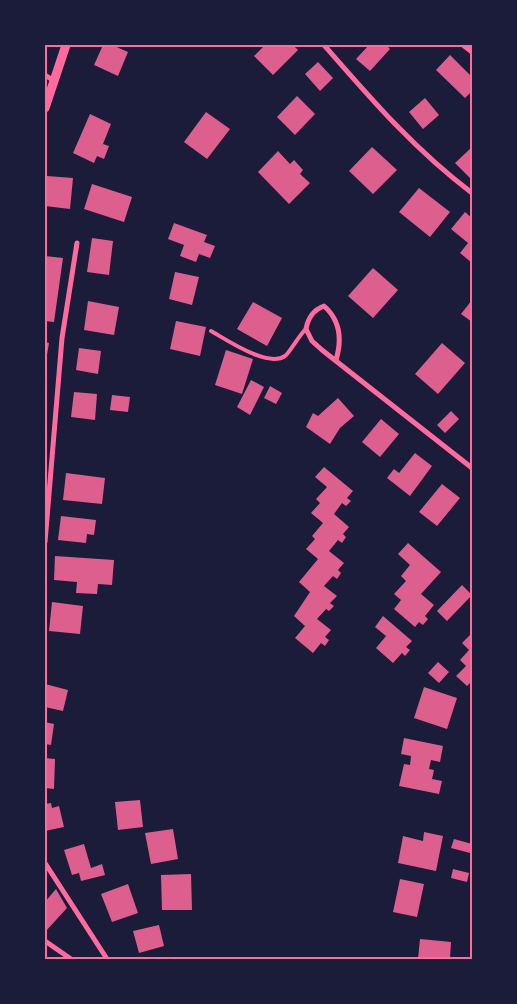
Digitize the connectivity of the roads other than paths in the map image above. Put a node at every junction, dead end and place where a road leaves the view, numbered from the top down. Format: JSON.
{"nodes":[{"id":1,"x":66,"y":45,"type":"edge"},
{"id":2,"x":324,"y":45,"type":"edge"},
{"id":3,"x":463,"y":45,"type":"edge"},
{"id":4,"x":472,"y":52,"type":"edge"},
{"id":5,"x":45,"y":75,"type":"edge"},
{"id":6,"x":54,"y":81,"type":"junction"},
{"id":7,"x":45,"y":108,"type":"edge"},
{"id":8,"x":472,"y":193,"type":"edge"},
{"id":9,"x":77,"y":243,"type":"dead end"},
{"id":10,"x":306,"y":329,"type":"junction"},
{"id":11,"x":211,"y":331,"type":"dead end"},
{"id":12,"x":336,"y":360,"type":"junction"},
{"id":13,"x":472,"y":468,"type":"edge"},
{"id":14,"x":45,"y":542,"type":"edge"},
{"id":15,"x":45,"y":863,"type":"edge"},
{"id":16,"x":45,"y":941,"type":"edge"},
{"id":17,"x":71,"y":959,"type":"edge"},
{"id":18,"x":107,"y":959,"type":"edge"}],
"edges":[{"from":1,"to":6,"type":"street"},
{"from":2,"to":8,"type":"street"},
{"from":3,"to":4,"type":"street"},
{"from":5,"to":6,"type":"street"},
{"from":6,"to":7,"type":"street"},
{"from":9,"to":14,"type":"street"},
{"from":10,"to":11,"type":"lane"},
{"from":10,"to":12,"type":"street"},
{"from":10,"to":12,"type":"street"},
{"from":12,"to":13,"type":"street"},
{"from":15,"to":18,"type":"street"},
{"from":16,"to":17,"type":"street"}]}
